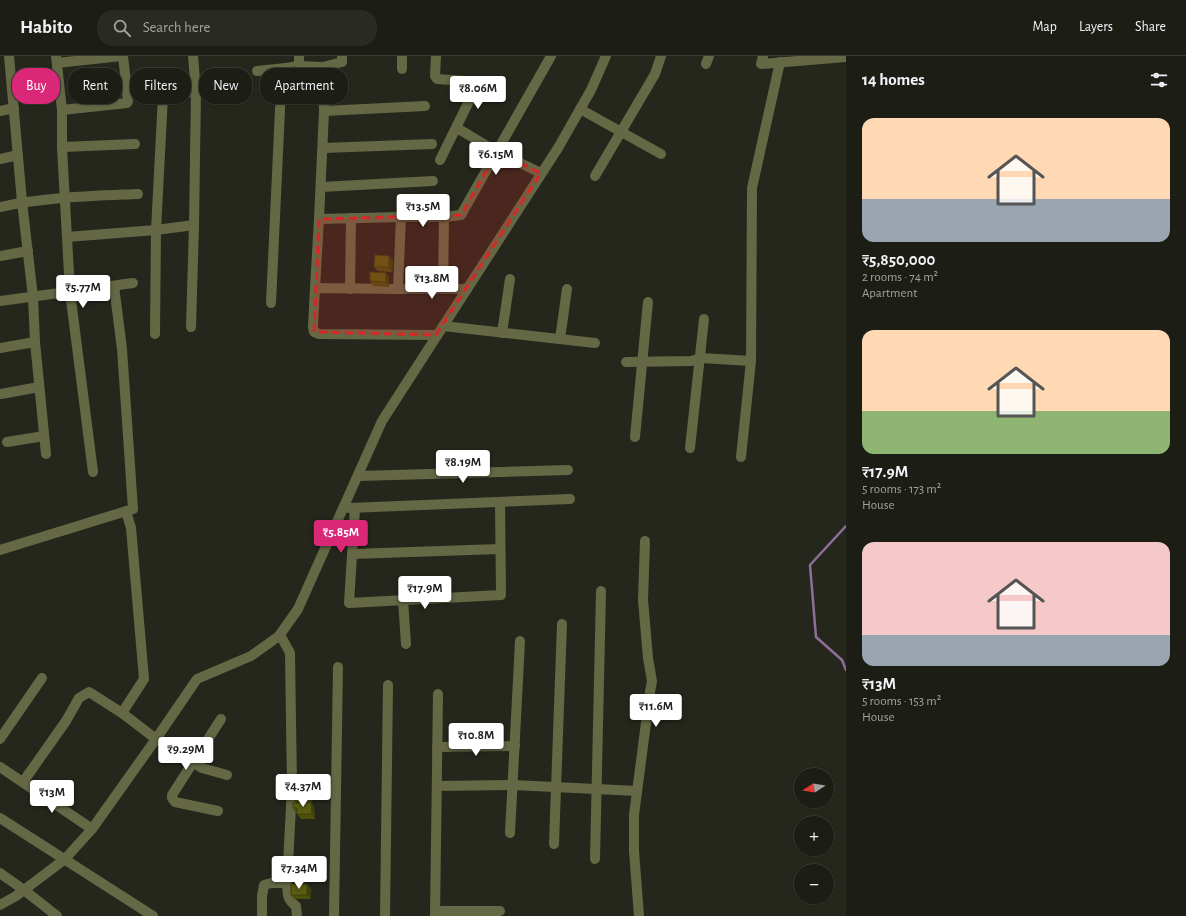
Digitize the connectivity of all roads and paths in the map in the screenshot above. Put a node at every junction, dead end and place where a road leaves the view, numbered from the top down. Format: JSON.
{"nodes":[{"id":1,"x":122,"y":56,"type":"edge"},
{"id":2,"x":193,"y":56,"type":"edge"},
{"id":3,"x":342,"y":56,"type":"edge"},
{"id":4,"x":402,"y":56,"type":"edge"},
{"id":5,"x":436,"y":56,"type":"edge"},
{"id":6,"x":551,"y":56,"type":"edge"},
{"id":7,"x":606,"y":56,"type":"edge"},
{"id":8,"x":661,"y":56,"type":"edge"},
{"id":9,"x":763,"y":56,"type":"edge"},
{"id":10,"x":846,"y":57,"type":"edge"},
{"id":11,"x":6,"y":59,"type":"edge"},
{"id":12,"x":56,"y":59,"type":"edge"},
{"id":13,"x":299,"y":61,"type":"edge"},
{"id":14,"x":780,"y":62,"type":"junction"},
{"id":15,"x":323,"y":67,"type":"junction"},
{"id":16,"x":286,"y":68,"type":"edge"},
{"id":17,"x":402,"y":69,"type":"dead end"},
{"id":18,"x":257,"y":71,"type":"dead end"},
{"id":19,"x":260,"y":71,"type":"edge"},
{"id":20,"x":478,"y":83,"type":"junction"},
{"id":21,"x":493,"y":83,"type":"dead end"},
{"id":22,"x":196,"y":92,"type":"junction"},
{"id":23,"x":280,"y":104,"type":"edge"},
{"id":24,"x":425,"y":106,"type":"dead end"},
{"id":25,"x":14,"y":108,"type":"junction"},
{"id":26,"x":580,"y":109,"type":"junction"},
{"id":27,"x":62,"y":110,"type":"junction"},
{"id":28,"x":0,"y":111,"type":"edge"},
{"id":29,"x":324,"y":111,"type":"junction"},
{"id":30,"x":457,"y":128,"type":"junction"},
{"id":31,"x":622,"y":132,"type":"junction"},
{"id":32,"x":135,"y":144,"type":"dead end"},
{"id":33,"x":432,"y":144,"type":"dead end"},
{"id":34,"x":62,"y":147,"type":"junction"},
{"id":35,"x":324,"y":148,"type":"junction"},
{"id":36,"x":497,"y":152,"type":"junction"},
{"id":37,"x":661,"y":154,"type":"dead end"},
{"id":38,"x":18,"y":155,"type":"junction"},
{"id":39,"x":0,"y":159,"type":"edge"},
{"id":40,"x":440,"y":160,"type":"dead end"},
{"id":41,"x":541,"y":173,"type":"junction"},
{"id":42,"x":595,"y":176,"type":"dead end"},
{"id":43,"x":433,"y":181,"type":"dead end"},
{"id":44,"x":321,"y":187,"type":"junction"},
{"id":45,"x":138,"y":194,"type":"dead end"},
{"id":46,"x":64,"y":197,"type":"junction"},
{"id":47,"x":22,"y":202,"type":"junction"},
{"id":48,"x":0,"y":207,"type":"edge"},
{"id":49,"x":444,"y":216,"type":"junction"},
{"id":50,"x":351,"y":218,"type":"junction"},
{"id":51,"x":401,"y":218,"type":"junction"},
{"id":52,"x":319,"y":219,"type":"junction"},
{"id":53,"x":194,"y":225,"type":"junction"},
{"id":54,"x":156,"y":230,"type":"junction"},
{"id":55,"x":67,"y":237,"type":"junction"},
{"id":56,"x":28,"y":252,"type":"junction"},
{"id":57,"x":0,"y":256,"type":"edge"},
{"id":58,"x":510,"y":279,"type":"dead end"},
{"id":59,"x":133,"y":283,"type":"dead end"},
{"id":60,"x":114,"y":286,"type":"junction"},
{"id":61,"x":315,"y":288,"type":"junction"},
{"id":62,"x":350,"y":289,"type":"junction"},
{"id":63,"x":398,"y":289,"type":"junction"},
{"id":64,"x":443,"y":289,"type":"junction"},
{"id":65,"x":466,"y":289,"type":"junction"},
{"id":66,"x":566,"y":290,"type":"dead end"},
{"id":67,"x":70,"y":292,"type":"junction"},
{"id":68,"x":33,"y":297,"type":"junction"},
{"id":69,"x":0,"y":301,"type":"edge"},
{"id":70,"x":648,"y":302,"type":"dead end"},
{"id":71,"x":271,"y":303,"type":"dead end"},
{"id":72,"x":704,"y":319,"type":"dead end"},
{"id":73,"x":443,"y":326,"type":"junction"},
{"id":74,"x":191,"y":327,"type":"dead end"},
{"id":75,"x":502,"y":333,"type":"junction"},
{"id":76,"x":155,"y":334,"type":"dead end"},
{"id":77,"x":436,"y":335,"type":"junction"},
{"id":78,"x":560,"y":339,"type":"junction"},
{"id":79,"x":35,"y":342,"type":"junction"},
{"id":80,"x":595,"y":343,"type":"dead end"},
{"id":81,"x":0,"y":348,"type":"edge"},
{"id":82,"x":700,"y":358,"type":"junction"},
{"id":83,"x":751,"y":361,"type":"junction"},
{"id":84,"x":626,"y":362,"type":"dead end"},
{"id":85,"x":642,"y":362,"type":"junction"},
{"id":86,"x":39,"y":387,"type":"junction"},
{"id":87,"x":1,"y":394,"type":"edge"},
{"id":88,"x":44,"y":436,"type":"junction"},
{"id":89,"x":634,"y":437,"type":"dead end"},
{"id":90,"x":7,"y":442,"type":"dead end"},
{"id":91,"x":690,"y":448,"type":"dead end"},
{"id":92,"x":46,"y":454,"type":"dead end"},
{"id":93,"x":741,"y":457,"type":"dead end"},
{"id":94,"x":568,"y":470,"type":"dead end"},
{"id":95,"x":93,"y":472,"type":"dead end"},
{"id":96,"x":358,"y":476,"type":"junction"},
{"id":97,"x":570,"y":499,"type":"dead end"},
{"id":98,"x":500,"y":502,"type":"junction"},
{"id":99,"x":343,"y":508,"type":"junction"},
{"id":100,"x":355,"y":508,"type":"junction"},
{"id":101,"x":126,"y":511,"type":"junction"},
{"id":102,"x":645,"y":541,"type":"dead end"},
{"id":103,"x":500,"y":549,"type":"junction"},
{"id":104,"x":0,"y":550,"type":"edge"},
{"id":105,"x":352,"y":554,"type":"junction"},
{"id":106,"x":601,"y":591,"type":"dead end"},
{"id":107,"x":403,"y":600,"type":"junction"},
{"id":108,"x":562,"y":624,"type":"dead end"},
{"id":109,"x":520,"y":641,"type":"dead end"},
{"id":110,"x":284,"y":642,"type":"junction"},
{"id":111,"x":406,"y":644,"type":"dead end"},
{"id":112,"x":338,"y":667,"type":"dead end"},
{"id":113,"x":42,"y":678,"type":"dead end"},
{"id":114,"x":388,"y":685,"type":"dead end"},
{"id":115,"x":438,"y":694,"type":"dead end"},
{"id":116,"x":122,"y":713,"type":"junction"},
{"id":117,"x":221,"y":719,"type":"dead end"},
{"id":118,"x":0,"y":739,"type":"edge"},
{"id":119,"x":156,"y":739,"type":"junction"},
{"id":120,"x":515,"y":746,"type":"junction"},
{"id":121,"x":437,"y":747,"type":"junction"},
{"id":122,"x":193,"y":762,"type":"junction"},
{"id":123,"x":0,"y":767,"type":"edge"},
{"id":124,"x":227,"y":775,"type":"dead end"},
{"id":125,"x":23,"y":782,"type":"junction"},
{"id":126,"x":513,"y":785,"type":"junction"},
{"id":127,"x":437,"y":786,"type":"junction"},
{"id":128,"x":556,"y":787,"type":"junction"},
{"id":129,"x":292,"y":788,"type":"junction"},
{"id":130,"x":336,"y":789,"type":"junction"},
{"id":131,"x":596,"y":789,"type":"junction"},
{"id":132,"x":637,"y":791,"type":"junction"},
{"id":133,"x":218,"y":811,"type":"dead end"},
{"id":134,"x":0,"y":818,"type":"edge"},
{"id":135,"x":92,"y":829,"type":"junction"},
{"id":136,"x":510,"y":833,"type":"dead end"},
{"id":137,"x":554,"y":844,"type":"dead end"},
{"id":138,"x":65,"y":859,"type":"junction"},
{"id":139,"x":595,"y":859,"type":"dead end"},
{"id":140,"x":0,"y":873,"type":"edge"},
{"id":141,"x":287,"y":883,"type":"junction"},
{"id":142,"x":24,"y":890,"type":"junction"},
{"id":143,"x":0,"y":905,"type":"edge"},
{"id":144,"x":500,"y":911,"type":"dead end"},
{"id":145,"x":435,"y":914,"type":"edge"},
{"id":146,"x":57,"y":916,"type":"edge"},
{"id":147,"x":153,"y":916,"type":"edge"},
{"id":148,"x":262,"y":916,"type":"edge"},
{"id":149,"x":297,"y":916,"type":"edge"},
{"id":150,"x":334,"y":916,"type":"edge"},
{"id":151,"x":385,"y":916,"type":"edge"},
{"id":152,"x":639,"y":916,"type":"edge"}],
"edges":[{"from":1,"to":12,"type":"street"},
{"from":1,"to":27,"type":"street"},
{"from":2,"to":22,"type":"street"},
{"from":3,"to":15,"type":"street"},
{"from":4,"to":17,"type":"street"},
{"from":5,"to":20,"type":"street"},
{"from":6,"to":36,"type":"street"},
{"from":7,"to":26,"type":"street"},
{"from":8,"to":31,"type":"street"},
{"from":9,"to":14,"type":"street"},
{"from":10,"to":14,"type":"street"},
{"from":11,"to":25,"type":"street"},
{"from":12,"to":27,"type":"street"},
{"from":13,"to":15,"type":"street"},
{"from":13,"to":16,"type":"street"},
{"from":14,"to":83,"type":"street"},
{"from":15,"to":29,"type":"street"},
{"from":18,"to":19,"type":"street"},
{"from":20,"to":21,"type":"street"},
{"from":20,"to":30,"type":"street"},
{"from":22,"to":53,"type":"street"},
{"from":22,"to":54,"type":"street"},
{"from":23,"to":71,"type":"street"},
{"from":24,"to":29,"type":"street"},
{"from":25,"to":28,"type":"street"},
{"from":25,"to":38,"type":"street"},
{"from":26,"to":31,"type":"street"},
{"from":26,"to":41,"type":"street"},
{"from":27,"to":34,"type":"street"},
{"from":29,"to":35,"type":"street"},
{"from":30,"to":36,"type":"street"},
{"from":30,"to":40,"type":"street"},
{"from":31,"to":37,"type":"street"},
{"from":31,"to":42,"type":"street"},
{"from":32,"to":34,"type":"street"},
{"from":33,"to":35,"type":"street"},
{"from":34,"to":46,"type":"street"},
{"from":35,"to":44,"type":"street"},
{"from":36,"to":41,"type":"street"},
{"from":36,"to":49,"type":"street"},
{"from":38,"to":39,"type":"street"},
{"from":38,"to":47,"type":"street"},
{"from":41,"to":65,"type":"street"},
{"from":43,"to":44,"type":"street"},
{"from":44,"to":52,"type":"street"},
{"from":45,"to":46,"type":"street"},
{"from":46,"to":47,"type":"street"},
{"from":46,"to":55,"type":"street"},
{"from":47,"to":48,"type":"street"},
{"from":47,"to":56,"type":"street"},
{"from":49,"to":51,"type":"street"},
{"from":49,"to":64,"type":"street"},
{"from":50,"to":51,"type":"street"},
{"from":50,"to":52,"type":"street"},
{"from":50,"to":62,"type":"street"},
{"from":51,"to":63,"type":"street"},
{"from":52,"to":61,"type":"street"},
{"from":53,"to":54,"type":"street"},
{"from":53,"to":74,"type":"street"},
{"from":54,"to":55,"type":"street"},
{"from":54,"to":76,"type":"street"},
{"from":55,"to":67,"type":"street"},
{"from":56,"to":57,"type":"street"},
{"from":56,"to":68,"type":"street"},
{"from":58,"to":75,"type":"street"},
{"from":59,"to":60,"type":"street"},
{"from":60,"to":67,"type":"street"},
{"from":60,"to":101,"type":"street"},
{"from":61,"to":62,"type":"street"},
{"from":61,"to":77,"type":"street"},
{"from":62,"to":63,"type":"street"},
{"from":63,"to":64,"type":"street"},
{"from":64,"to":65,"type":"street"},
{"from":65,"to":73,"type":"street"},
{"from":66,"to":78,"type":"street"},
{"from":67,"to":68,"type":"street"},
{"from":67,"to":95,"type":"street"},
{"from":68,"to":69,"type":"street"},
{"from":68,"to":79,"type":"street"},
{"from":70,"to":85,"type":"street"},
{"from":72,"to":82,"type":"street"},
{"from":73,"to":75,"type":"street"},
{"from":73,"to":77,"type":"street"},
{"from":75,"to":78,"type":"street"},
{"from":77,"to":96,"type":"street"},
{"from":78,"to":80,"type":"street"},
{"from":79,"to":81,"type":"street"},
{"from":79,"to":86,"type":"street"},
{"from":82,"to":83,"type":"street"},
{"from":82,"to":85,"type":"street"},
{"from":82,"to":91,"type":"street"},
{"from":83,"to":93,"type":"street"},
{"from":84,"to":85,"type":"street"},
{"from":85,"to":89,"type":"street"},
{"from":86,"to":87,"type":"street"},
{"from":86,"to":88,"type":"street"},
{"from":88,"to":90,"type":"street"},
{"from":88,"to":92,"type":"street"},
{"from":94,"to":96,"type":"street"},
{"from":96,"to":99,"type":"street"},
{"from":97,"to":98,"type":"street"},
{"from":98,"to":100,"type":"street"},
{"from":98,"to":103,"type":"street"},
{"from":99,"to":100,"type":"street"},
{"from":99,"to":110,"type":"street"},
{"from":100,"to":105,"type":"street"},
{"from":101,"to":104,"type":"street"},
{"from":101,"to":116,"type":"street"},
{"from":102,"to":132,"type":"street"},
{"from":103,"to":105,"type":"street"},
{"from":103,"to":107,"type":"street"},
{"from":105,"to":107,"type":"street"},
{"from":106,"to":131,"type":"street"},
{"from":107,"to":111,"type":"street"},
{"from":108,"to":128,"type":"street"},
{"from":109,"to":120,"type":"street"},
{"from":110,"to":119,"type":"street"},
{"from":110,"to":129,"type":"street"},
{"from":112,"to":130,"type":"street"},
{"from":113,"to":118,"type":"street"},
{"from":114,"to":151,"type":"street"},
{"from":115,"to":121,"type":"street"},
{"from":116,"to":119,"type":"street"},
{"from":116,"to":125,"type":"street"},
{"from":117,"to":122,"type":"street"},
{"from":119,"to":122,"type":"street"},
{"from":119,"to":135,"type":"street"},
{"from":120,"to":121,"type":"street"},
{"from":120,"to":126,"type":"street"},
{"from":121,"to":127,"type":"street"},
{"from":122,"to":124,"type":"street"},
{"from":122,"to":133,"type":"street"},
{"from":123,"to":125,"type":"street"},
{"from":125,"to":135,"type":"street"},
{"from":126,"to":127,"type":"street"},
{"from":126,"to":128,"type":"street"},
{"from":126,"to":136,"type":"street"},
{"from":127,"to":145,"type":"street"},
{"from":128,"to":131,"type":"street"},
{"from":128,"to":137,"type":"street"},
{"from":129,"to":130,"type":"street"},
{"from":129,"to":141,"type":"street"},
{"from":130,"to":150,"type":"street"},
{"from":131,"to":132,"type":"street"},
{"from":131,"to":139,"type":"street"},
{"from":132,"to":152,"type":"street"},
{"from":134,"to":138,"type":"street"},
{"from":135,"to":138,"type":"street"},
{"from":138,"to":142,"type":"street"},
{"from":138,"to":147,"type":"street"},
{"from":140,"to":142,"type":"street"},
{"from":141,"to":148,"type":"street"},
{"from":141,"to":149,"type":"street"},
{"from":142,"to":143,"type":"street"},
{"from":142,"to":146,"type":"street"},
{"from":144,"to":145,"type":"street"}]}
